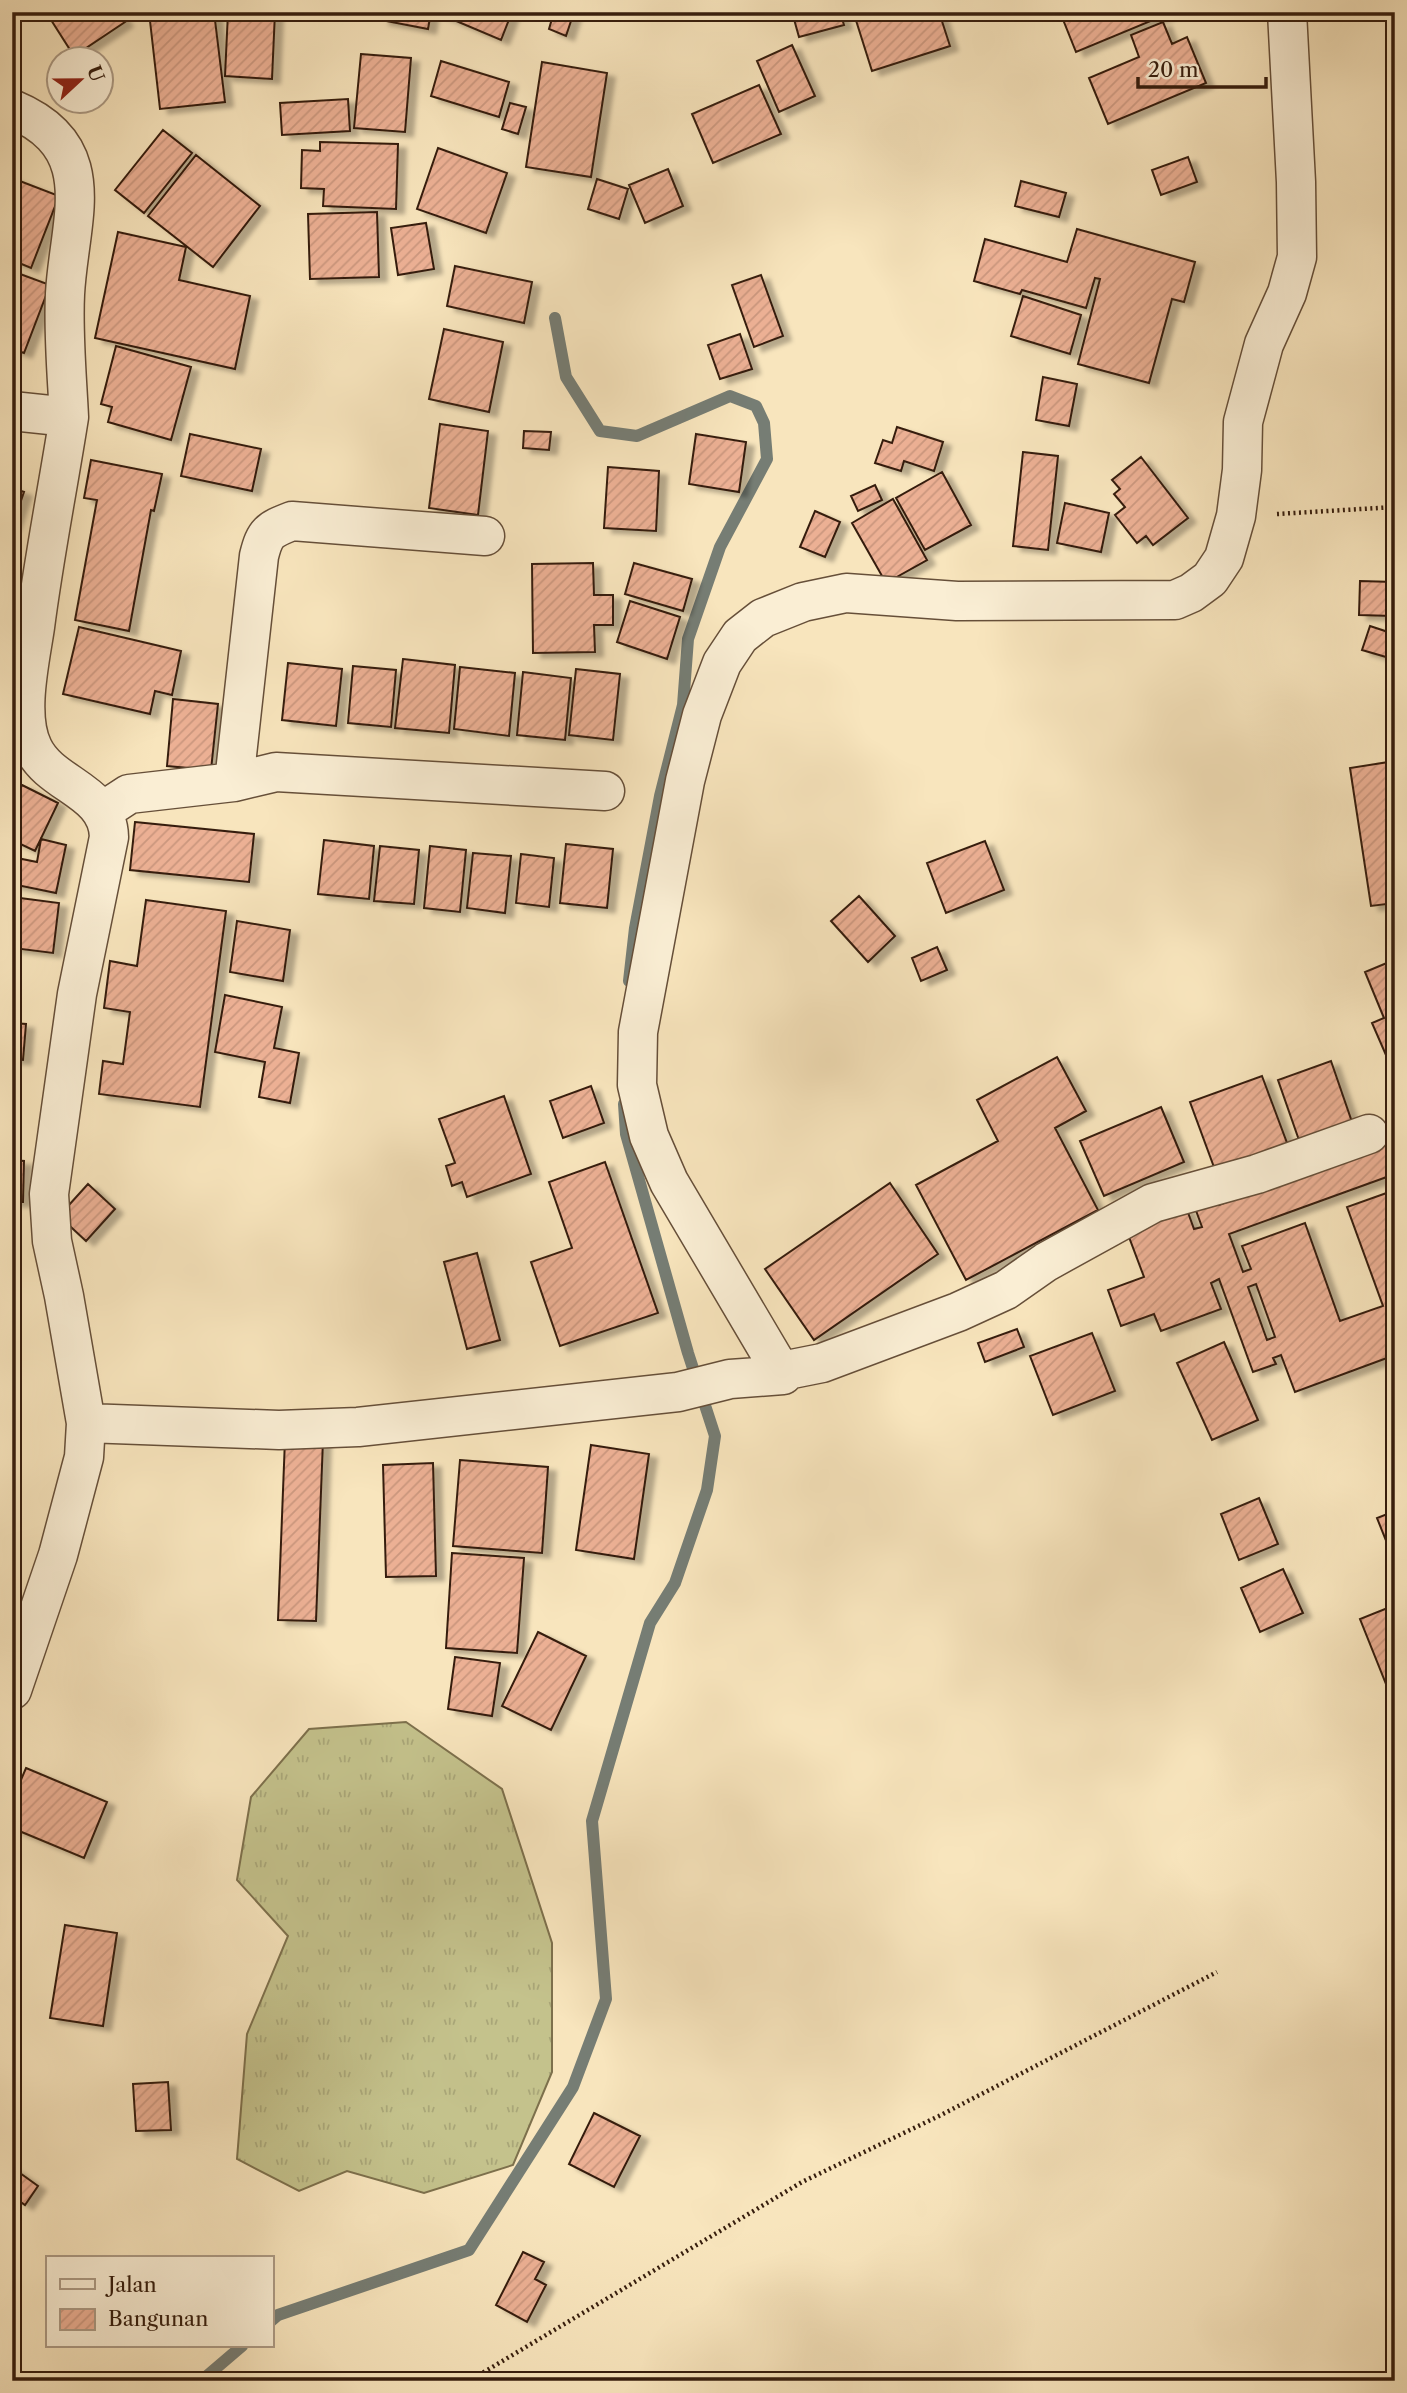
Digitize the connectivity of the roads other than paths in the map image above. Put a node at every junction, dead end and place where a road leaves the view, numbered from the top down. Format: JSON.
{"nodes":[{"id":1,"x":1287,"y":12,"type":"edge"},
{"id":2,"x":12,"y":109,"type":"edge"},
{"id":3,"x":12,"y":411,"type":"edge"},
{"id":4,"x":69,"y":417,"type":"junction"},
{"id":5,"x":485,"y":536,"type":"dead end"},
{"id":6,"x":234,"y":782,"type":"junction"},
{"id":7,"x":605,"y":791,"type":"dead end"},
{"id":8,"x":103,"y":811,"type":"junction"},
{"id":9,"x":1369,"y":1133,"type":"dead end"},
{"id":10,"x":783,"y":1375,"type":"junction"},
{"id":11,"x":86,"y":1423,"type":"junction"},
{"id":12,"x":12,"y":1690,"type":"edge"}],
"edges":[{"from":1,"to":10,"type":"street"},
{"from":2,"to":4,"type":"street"},
{"from":3,"to":4,"type":"street"},
{"from":4,"to":8,"type":"street"},
{"from":5,"to":6,"type":"street"},
{"from":6,"to":7,"type":"street"},
{"from":6,"to":8,"type":"street"},
{"from":8,"to":11,"type":"street"},
{"from":9,"to":10,"type":"street"},
{"from":10,"to":11,"type":"street"},
{"from":11,"to":12,"type":"street"}]}
